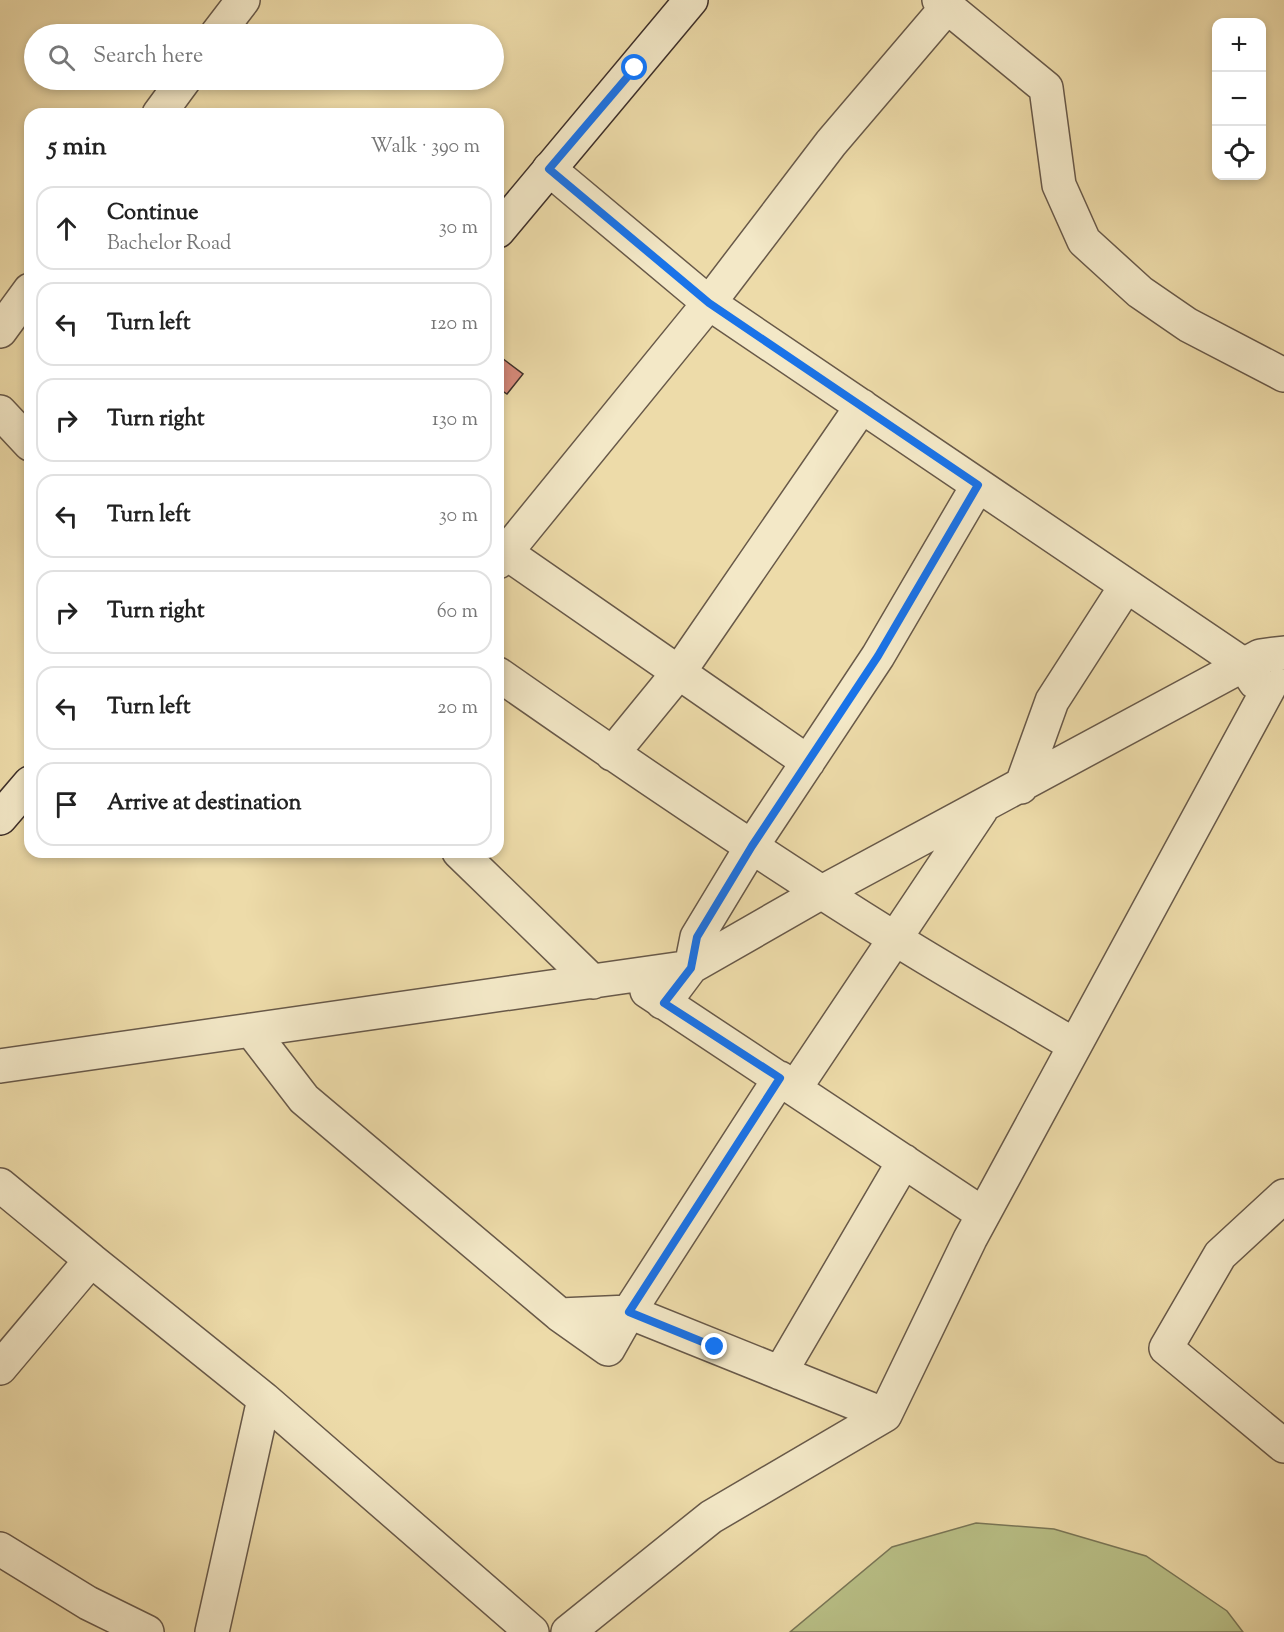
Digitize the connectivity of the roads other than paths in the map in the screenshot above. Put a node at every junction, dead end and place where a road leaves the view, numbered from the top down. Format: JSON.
{"nodes":[{"id":1,"x":243,"y":0,"type":"edge"},
{"id":2,"x":692,"y":0,"type":"edge"},
{"id":3,"x":943,"y":4,"type":"edge"},
{"id":4,"x":225,"y":24,"type":"edge"},
{"id":5,"x":177,"y":90,"type":"edge"},
{"id":6,"x":163,"y":108,"type":"edge"},
{"id":7,"x":549,"y":169,"type":"junction"},
{"id":8,"x":504,"y":224,"type":"edge"},
{"id":9,"x":24,"y":298,"type":"edge"},
{"id":10,"x":709,"y":303,"type":"junction"},
{"id":11,"x":0,"y":331,"type":"edge"},
{"id":12,"x":1284,"y":375,"type":"edge"},
{"id":13,"x":862,"y":406,"type":"junction"},
{"id":14,"x":0,"y":412,"type":"edge"},
{"id":15,"x":24,"y":438,"type":"edge"},
{"id":16,"x":978,"y":485,"type":"junction"},
{"id":17,"x":504,"y":555,"type":"edge"},
{"id":18,"x":504,"y":558,"type":"edge"},
{"id":19,"x":1126,"y":586,"type":"junction"},
{"id":20,"x":1284,"y":653,"type":"edge"},
{"id":21,"x":1284,"y":660,"type":"edge"},
{"id":22,"x":1244,"y":665,"type":"junction"},
{"id":23,"x":679,"y":672,"type":"junction"},
{"id":24,"x":504,"y":678,"type":"edge"},
{"id":25,"x":1274,"y":701,"type":"edge"},
{"id":26,"x":612,"y":754,"type":"junction"},
{"id":27,"x":808,"y":762,"type":"junction"},
{"id":28,"x":1021,"y":787,"type":"junction"},
{"id":29,"x":24,"y":790,"type":"edge"},
{"id":30,"x":982,"y":808,"type":"junction"},
{"id":31,"x":0,"y":818,"type":"edge"},
{"id":32,"x":752,"y":846,"type":"junction"},
{"id":33,"x":465,"y":858,"type":"edge"},
{"id":34,"x":822,"y":892,"type":"junction"},
{"id":35,"x":895,"y":939,"type":"junction"},
{"id":36,"x":691,"y":968,"type":"junction"},
{"id":37,"x":626,"y":977,"type":"junction"},
{"id":38,"x":593,"y":982,"type":"junction"},
{"id":39,"x":663,"y":1002,"type":"junction"},
{"id":40,"x":251,"y":1030,"type":"junction"},
{"id":41,"x":1074,"y":1045,"type":"junction"},
{"id":42,"x":0,"y":1066,"type":"edge"},
{"id":43,"x":787,"y":1083,"type":"junction"},
{"id":44,"x":904,"y":1161,"type":"junction"},
{"id":45,"x":0,"y":1185,"type":"edge"},
{"id":46,"x":1284,"y":1196,"type":"edge"},
{"id":47,"x":983,"y":1214,"type":"junction"},
{"id":48,"x":91,"y":1260,"type":"junction"},
{"id":49,"x":629,"y":1312,"type":"junction"},
{"id":50,"x":0,"y":1368,"type":"edge"},
{"id":51,"x":780,"y":1373,"type":"junction"},
{"id":52,"x":264,"y":1399,"type":"junction"},
{"id":53,"x":885,"y":1415,"type":"junction"},
{"id":54,"x":1284,"y":1446,"type":"edge"},
{"id":55,"x":0,"y":1549,"type":"edge"},
{"id":56,"x":147,"y":1632,"type":"edge"},
{"id":57,"x":212,"y":1632,"type":"edge"},
{"id":58,"x":532,"y":1632,"type":"edge"},
{"id":59,"x":568,"y":1632,"type":"edge"}],
"edges":[{"from":1,"to":4,"type":"street"},
{"from":2,"to":7,"type":"street"},
{"from":3,"to":10,"type":"street"},
{"from":3,"to":12,"type":"street"},
{"from":5,"to":6,"type":"street"},
{"from":7,"to":8,"type":"street"},
{"from":7,"to":10,"type":"street"},
{"from":9,"to":11,"type":"street"},
{"from":10,"to":13,"type":"street"},
{"from":10,"to":17,"type":"street"},
{"from":13,"to":16,"type":"street"},
{"from":13,"to":23,"type":"street"},
{"from":14,"to":15,"type":"street"},
{"from":16,"to":19,"type":"street"},
{"from":16,"to":27,"type":"street"},
{"from":18,"to":23,"type":"street"},
{"from":19,"to":22,"type":"street"},
{"from":19,"to":28,"type":"street"},
{"from":20,"to":22,"type":"street"},
{"from":21,"to":25,"type":"street"},
{"from":22,"to":25,"type":"street"},
{"from":22,"to":28,"type":"street"},
{"from":23,"to":26,"type":"street"},
{"from":23,"to":27,"type":"street"},
{"from":24,"to":26,"type":"street"},
{"from":25,"to":41,"type":"street"},
{"from":26,"to":32,"type":"street"},
{"from":27,"to":32,"type":"street"},
{"from":28,"to":30,"type":"street"},
{"from":29,"to":31,"type":"street"},
{"from":30,"to":34,"type":"street"},
{"from":30,"to":35,"type":"street"},
{"from":32,"to":34,"type":"street"},
{"from":32,"to":36,"type":"street"},
{"from":33,"to":38,"type":"street"},
{"from":34,"to":35,"type":"street"},
{"from":34,"to":36,"type":"street"},
{"from":35,"to":41,"type":"street"},
{"from":35,"to":43,"type":"street"},
{"from":36,"to":37,"type":"street"},
{"from":36,"to":39,"type":"street"},
{"from":37,"to":38,"type":"street"},
{"from":37,"to":39,"type":"street"},
{"from":38,"to":40,"type":"street"},
{"from":39,"to":43,"type":"street"},
{"from":40,"to":42,"type":"street"},
{"from":40,"to":49,"type":"street"},
{"from":41,"to":47,"type":"street"},
{"from":43,"to":44,"type":"street"},
{"from":43,"to":49,"type":"street"},
{"from":44,"to":47,"type":"street"},
{"from":44,"to":51,"type":"street"},
{"from":45,"to":48,"type":"street"},
{"from":46,"to":54,"type":"street"},
{"from":47,"to":53,"type":"street"},
{"from":48,"to":50,"type":"street"},
{"from":48,"to":52,"type":"street"},
{"from":49,"to":51,"type":"street"},
{"from":51,"to":53,"type":"street"},
{"from":52,"to":57,"type":"street"},
{"from":52,"to":58,"type":"street"},
{"from":53,"to":59,"type":"street"},
{"from":55,"to":56,"type":"street"}]}
